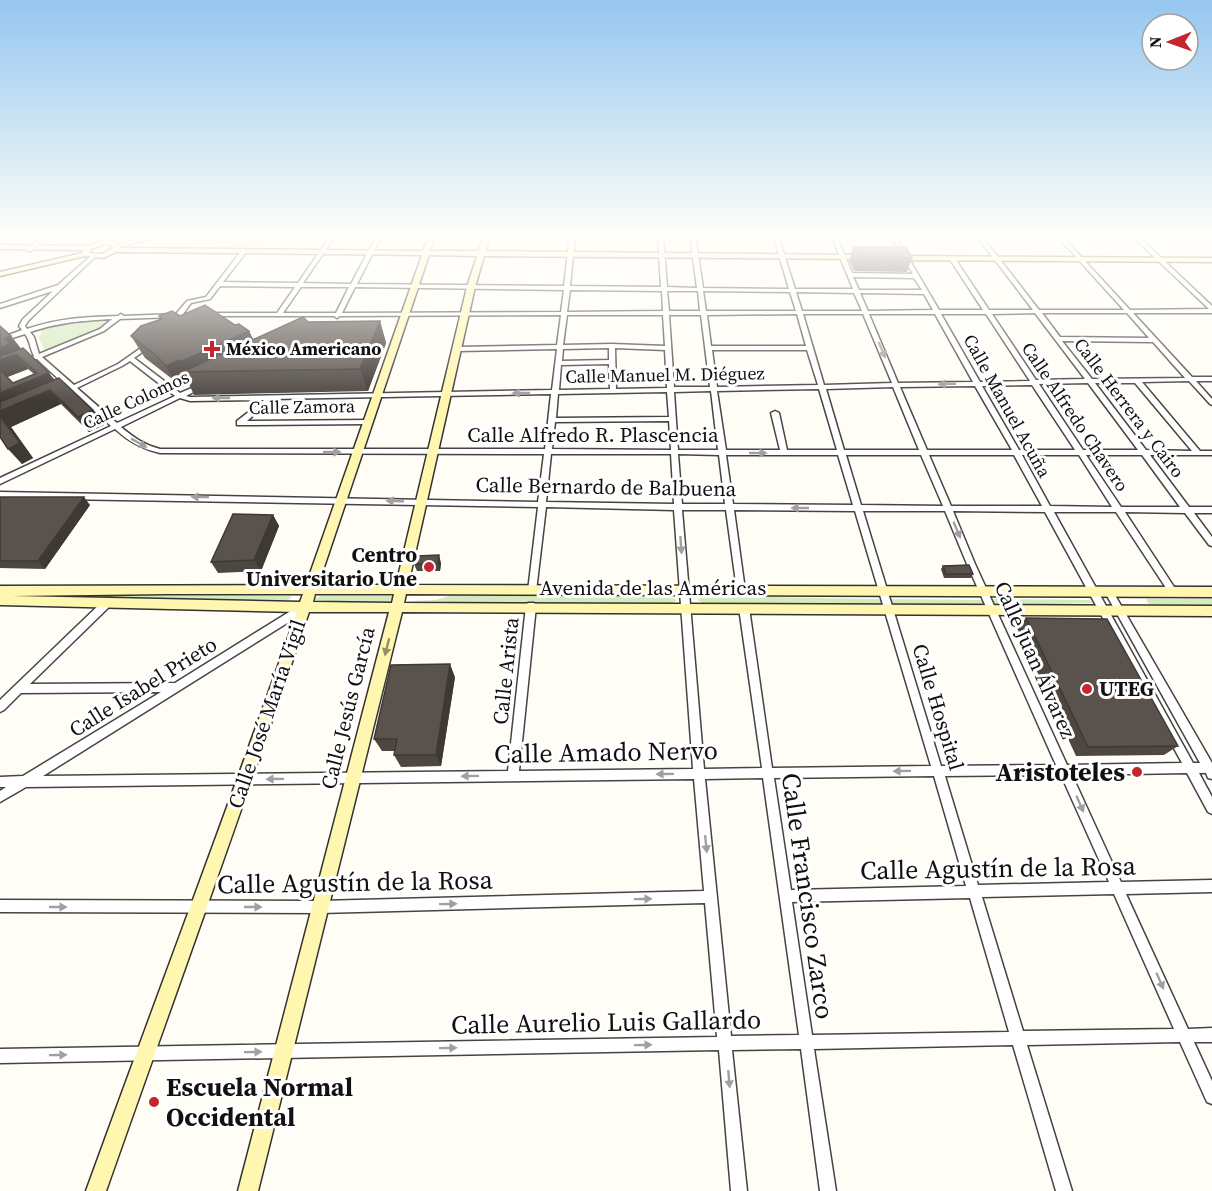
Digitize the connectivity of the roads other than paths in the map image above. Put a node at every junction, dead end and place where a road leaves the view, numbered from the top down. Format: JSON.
{"nodes":[{"id":1,"x":700,"y":290,"type":"edge"},
{"id":2,"x":47,"y":291,"type":"edge"},
{"id":3,"x":56,"y":291,"type":"edge"},
{"id":4,"x":214,"y":291,"type":"edge"},
{"id":5,"x":295,"y":291,"type":"edge"},
{"id":6,"x":351,"y":291,"type":"edge"},
{"id":7,"x":412,"y":291,"type":"edge"},
{"id":8,"x":470,"y":291,"type":"edge"},
{"id":9,"x":567,"y":291,"type":"edge"},
{"id":10,"x":664,"y":291,"type":"edge"},
{"id":11,"x":754,"y":291,"type":"edge"},
{"id":12,"x":793,"y":291,"type":"junction"},
{"id":13,"x":858,"y":291,"type":"junction"},
{"id":14,"x":973,"y":291,"type":"edge"},
{"id":15,"x":1021,"y":291,"type":"edge"},
{"id":16,"x":1110,"y":291,"type":"edge"},
{"id":17,"x":1192,"y":291,"type":"edge"},
{"id":18,"x":925,"y":292,"type":"joint"},
{"id":19,"x":0,"y":306,"type":"edge"},
{"id":20,"x":1212,"y":310,"type":"edge"},
{"id":21,"x":1130,"y":312,"type":"junction"},
{"id":22,"x":937,"y":313,"type":"junction"},
{"id":23,"x":988,"y":313,"type":"junction"},
{"id":24,"x":1038,"y":313,"type":"junction"},
{"id":25,"x":563,"y":314,"type":"junction"},
{"id":26,"x":666,"y":314,"type":"junction"},
{"id":27,"x":704,"y":314,"type":"junction"},
{"id":28,"x":799,"y":314,"type":"junction"},
{"id":29,"x":867,"y":314,"type":"junction"},
{"id":30,"x":279,"y":315,"type":"junction"},
{"id":31,"x":350,"y":315,"type":"junction"},
{"id":32,"x":404,"y":315,"type":"junction"},
{"id":33,"x":465,"y":315,"type":"junction"},
{"id":34,"x":121,"y":316,"type":"junction"},
{"id":35,"x":337,"y":316,"type":"junction"},
{"id":36,"x":176,"y":318,"type":"junction"},
{"id":37,"x":329,"y":325,"type":"edge"},
{"id":38,"x":25,"y":330,"type":"junction"},
{"id":39,"x":156,"y":339,"type":"edge"},
{"id":40,"x":1058,"y":339,"type":"junction"},
{"id":41,"x":0,"y":340,"type":"edge"},
{"id":42,"x":1155,"y":340,"type":"junction"},
{"id":43,"x":612,"y":346,"type":"junction"},
{"id":44,"x":559,"y":347,"type":"junction"},
{"id":45,"x":668,"y":348,"type":"junction"},
{"id":46,"x":709,"y":348,"type":"junction"},
{"id":47,"x":811,"y":348,"type":"junction"},
{"id":48,"x":458,"y":350,"type":"junction"},
{"id":49,"x":38,"y":357,"type":"junction"},
{"id":50,"x":130,"y":359,"type":"junction"},
{"id":51,"x":28,"y":360,"type":"edge"},
{"id":52,"x":612,"y":362,"type":"junction"},
{"id":53,"x":558,"y":363,"type":"junction"},
{"id":54,"x":1190,"y":379,"type":"junction"},
{"id":55,"x":1212,"y":379,"type":"edge"},
{"id":56,"x":1136,"y":380,"type":"junction"},
{"id":57,"x":1090,"y":381,"type":"junction"},
{"id":58,"x":209,"y":382,"type":"edge"},
{"id":59,"x":1034,"y":382,"type":"junction"},
{"id":60,"x":977,"y":384,"type":"junction"},
{"id":61,"x":897,"y":385,"type":"junction"},
{"id":62,"x":74,"y":387,"type":"junction"},
{"id":63,"x":822,"y":387,"type":"junction"},
{"id":64,"x":714,"y":389,"type":"junction"},
{"id":65,"x":671,"y":390,"type":"junction"},
{"id":66,"x":613,"y":391,"type":"junction"},
{"id":67,"x":63,"y":392,"type":"edge"},
{"id":68,"x":555,"y":393,"type":"junction"},
{"id":69,"x":377,"y":395,"type":"junction"},
{"id":70,"x":446,"y":395,"type":"junction"},
{"id":71,"x":180,"y":396,"type":"junction"},
{"id":72,"x":270,"y":398,"type":"junction"},
{"id":73,"x":1212,"y":403,"type":"edge"},
{"id":74,"x":775,"y":413,"type":"dead end"},
{"id":75,"x":673,"y":419,"type":"junction"},
{"id":76,"x":552,"y":420,"type":"junction"},
{"id":77,"x":368,"y":422,"type":"junction"},
{"id":78,"x":116,"y":426,"type":"junction"},
{"id":79,"x":358,"y":452,"type":"junction"},
{"id":80,"x":434,"y":453,"type":"junction"},
{"id":81,"x":548,"y":453,"type":"junction"},
{"id":82,"x":675,"y":453,"type":"junction"},
{"id":83,"x":723,"y":453,"type":"junction"},
{"id":84,"x":784,"y":453,"type":"junction"},
{"id":85,"x":842,"y":453,"type":"junction"},
{"id":86,"x":925,"y":453,"type":"junction"},
{"id":87,"x":1017,"y":453,"type":"junction"},
{"id":88,"x":1144,"y":453,"type":"junction"},
{"id":89,"x":1198,"y":453,"type":"junction"},
{"id":90,"x":1212,"y":453,"type":"edge"},
{"id":91,"x":1082,"y":454,"type":"junction"},
{"id":92,"x":0,"y":481,"type":"edge"},
{"id":93,"x":0,"y":495,"type":"edge"},
{"id":94,"x":341,"y":499,"type":"junction"},
{"id":95,"x":423,"y":501,"type":"junction"},
{"id":96,"x":541,"y":504,"type":"junction"},
{"id":97,"x":678,"y":507,"type":"junction"},
{"id":98,"x":730,"y":507,"type":"junction"},
{"id":99,"x":858,"y":508,"type":"junction"},
{"id":100,"x":1047,"y":508,"type":"junction"},
{"id":101,"x":949,"y":509,"type":"junction"},
{"id":102,"x":1119,"y":510,"type":"junction"},
{"id":103,"x":1187,"y":510,"type":"junction"},
{"id":104,"x":1212,"y":510,"type":"edge"},
{"id":105,"x":1212,"y":543,"type":"edge"},
{"id":106,"x":0,"y":583,"type":"edge"},
{"id":107,"x":167,"y":589,"type":"junction"},
{"id":108,"x":684,"y":590,"type":"junction"},
{"id":109,"x":741,"y":590,"type":"junction"},
{"id":110,"x":883,"y":590,"type":"junction"},
{"id":111,"x":0,"y":591,"type":"edge"},
{"id":112,"x":310,"y":591,"type":"junction"},
{"id":113,"x":532,"y":591,"type":"junction"},
{"id":114,"x":983,"y":591,"type":"junction"},
{"id":115,"x":1093,"y":592,"type":"junction"},
{"id":116,"x":1108,"y":592,"type":"junction"},
{"id":117,"x":1173,"y":592,"type":"junction"},
{"id":118,"x":1212,"y":592,"type":"edge"},
{"id":119,"x":399,"y":598,"type":"junction"},
{"id":120,"x":0,"y":600,"type":"edge"},
{"id":121,"x":100,"y":603,"type":"junction"},
{"id":122,"x":531,"y":606,"type":"junction"},
{"id":123,"x":305,"y":607,"type":"junction"},
{"id":124,"x":686,"y":607,"type":"junction"},
{"id":125,"x":0,"y":608,"type":"edge"},
{"id":126,"x":744,"y":608,"type":"junction"},
{"id":127,"x":888,"y":609,"type":"junction"},
{"id":128,"x":992,"y":610,"type":"junction"},
{"id":129,"x":1119,"y":610,"type":"junction"},
{"id":130,"x":1212,"y":610,"type":"edge"},
{"id":131,"x":1103,"y":611,"type":"junction"},
{"id":132,"x":176,"y":687,"type":"junction"},
{"id":133,"x":19,"y":689,"type":"junction"},
{"id":134,"x":0,"y":707,"type":"edge"},
{"id":135,"x":1190,"y":768,"type":"junction"},
{"id":136,"x":1065,"y":769,"type":"junction"},
{"id":137,"x":1211,"y":770,"type":"edge"},
{"id":138,"x":937,"y":771,"type":"junction"},
{"id":139,"x":768,"y":773,"type":"junction"},
{"id":140,"x":699,"y":774,"type":"junction"},
{"id":141,"x":513,"y":776,"type":"junction"},
{"id":142,"x":354,"y":778,"type":"junction"},
{"id":143,"x":246,"y":779,"type":"junction"},
{"id":144,"x":0,"y":782,"type":"edge"},
{"id":145,"x":23,"y":782,"type":"junction"},
{"id":146,"x":0,"y":797,"type":"edge"},
{"id":147,"x":1212,"y":808,"type":"edge"},
{"id":148,"x":1212,"y":886,"type":"edge"},
{"id":149,"x":1118,"y":888,"type":"junction"},
{"id":150,"x":974,"y":892,"type":"junction"},
{"id":151,"x":785,"y":896,"type":"junction"},
{"id":152,"x":711,"y":897,"type":"junction"},
{"id":153,"x":0,"y":906,"type":"edge"},
{"id":154,"x":320,"y":907,"type":"junction"},
{"id":155,"x":197,"y":908,"type":"junction"},
{"id":156,"x":1185,"y":1035,"type":"junction"},
{"id":157,"x":1212,"y":1035,"type":"edge"},
{"id":158,"x":1018,"y":1038,"type":"junction"},
{"id":159,"x":806,"y":1042,"type":"junction"},
{"id":160,"x":726,"y":1043,"type":"junction"},
{"id":161,"x":283,"y":1051,"type":"junction"},
{"id":162,"x":144,"y":1054,"type":"junction"},
{"id":163,"x":0,"y":1056,"type":"edge"},
{"id":164,"x":1212,"y":1097,"type":"edge"},
{"id":165,"x":96,"y":1191,"type":"edge"},
{"id":166,"x":248,"y":1191,"type":"edge"},
{"id":167,"x":739,"y":1191,"type":"edge"},
{"id":168,"x":828,"y":1191,"type":"edge"},
{"id":169,"x":1064,"y":1191,"type":"edge"}],
"edges":[{"from":1,"to":27,"type":"street"},
{"from":2,"to":19,"type":"street"},
{"from":3,"to":38,"type":"street"},
{"from":4,"to":36,"type":"street"},
{"from":5,"to":30,"type":"street"},
{"from":6,"to":35,"type":"street"},
{"from":7,"to":32,"type":"street","name":"Calle José María Vigil"},
{"from":8,"to":33,"type":"street","name":"Calle Jesús García"},
{"from":9,"to":25,"type":"street","name":"Calle Arista"},
{"from":10,"to":26,"type":"street"},
{"from":11,"to":12,"type":"street"},
{"from":12,"to":13,"type":"street"},
{"from":12,"to":28,"type":"street","name":"Calle Hospital"},
{"from":13,"to":18,"type":"street"},
{"from":13,"to":29,"type":"street","name":"Calle Juan Álvarez"},
{"from":14,"to":23,"type":"street","name":"Calle Alfredo Chavero"},
{"from":15,"to":24,"type":"street","name":"Calle Herrera y Cairo"},
{"from":16,"to":21,"type":"street"},
{"from":17,"to":20,"type":"street"},
{"from":18,"to":22,"type":"street","name":"Calle Manuel Acuña"},
{"from":20,"to":21,"type":"street"},
{"from":21,"to":24,"type":"street"},
{"from":21,"to":42,"type":"street"},
{"from":22,"to":23,"type":"street"},
{"from":22,"to":29,"type":"street"},
{"from":22,"to":60,"type":"street","name":"Calle Manuel Acuña"},
{"from":23,"to":24,"type":"street"},
{"from":23,"to":59,"type":"street","name":"Calle Alfredo Chavero"},
{"from":24,"to":40,"type":"street","name":"Calle Herrera y Cairo"},
{"from":25,"to":26,"type":"street"},
{"from":25,"to":33,"type":"street"},
{"from":25,"to":44,"type":"street","name":"Calle Arista"},
{"from":26,"to":27,"type":"street"},
{"from":26,"to":45,"type":"street"},
{"from":27,"to":28,"type":"street"},
{"from":27,"to":46,"type":"street"},
{"from":28,"to":29,"type":"street"},
{"from":28,"to":47,"type":"street","name":"Calle Hospital"},
{"from":29,"to":61,"type":"street","name":"Calle Juan Álvarez","one_way":true},
{"from":30,"to":35,"type":"street"},
{"from":30,"to":36,"type":"street"},
{"from":31,"to":32,"type":"street"},
{"from":31,"to":35,"type":"street"},
{"from":31,"to":37,"type":"street"},
{"from":32,"to":33,"type":"street"},
{"from":32,"to":69,"type":"street","name":"Calle José María Vigil"},
{"from":33,"to":48,"type":"street","name":"Calle Jesús García"},
{"from":34,"to":36,"type":"street"},
{"from":34,"to":38,"type":"street"},
{"from":34,"to":49,"type":"street"},
{"from":38,"to":41,"type":"street"},
{"from":38,"to":49,"type":"street","name":"Calle Alfredo R. Plascencia"},
{"from":39,"to":50,"type":"street"},
{"from":40,"to":42,"type":"street"},
{"from":40,"to":57,"type":"street","name":"Calle Herrera y Cairo"},
{"from":42,"to":54,"type":"street"},
{"from":43,"to":44,"type":"street"},
{"from":43,"to":45,"type":"street"},
{"from":43,"to":52,"type":"street"},
{"from":44,"to":48,"type":"street"},
{"from":44,"to":53,"type":"street","name":"Calle Arista"},
{"from":45,"to":65,"type":"street"},
{"from":46,"to":47,"type":"street"},
{"from":46,"to":64,"type":"street"},
{"from":47,"to":63,"type":"street","name":"Calle Hospital"},
{"from":48,"to":70,"type":"street","name":"Calle Jesús García"},
{"from":49,"to":51,"type":"street"},
{"from":49,"to":62,"type":"street","name":"Calle Alfredo R. Plascencia"},
{"from":50,"to":62,"type":"street"},
{"from":50,"to":71,"type":"street"},
{"from":52,"to":53,"type":"street"},
{"from":52,"to":66,"type":"street"},
{"from":53,"to":68,"type":"street","name":"Calle Arista"},
{"from":54,"to":55,"type":"street","name":"Calle Manuel M. Diéguez"},
{"from":54,"to":56,"type":"street","name":"Calle Manuel M. Diéguez"},
{"from":54,"to":73,"type":"street"},
{"from":56,"to":57,"type":"street","name":"Calle Manuel M. Diéguez"},
{"from":56,"to":89,"type":"street"},
{"from":57,"to":59,"type":"street","name":"Calle Manuel M. Diéguez"},
{"from":57,"to":88,"type":"street","name":"Calle Herrera y Cairo"},
{"from":58,"to":71,"type":"street","name":"Calle Colomos"},
{"from":59,"to":60,"type":"street","name":"Calle Manuel M. Diéguez"},
{"from":59,"to":91,"type":"street","name":"Calle Alfredo Chavero"},
{"from":60,"to":61,"type":"street","name":"Calle Manuel M. Diéguez","one_way":true},
{"from":60,"to":87,"type":"street","name":"Calle Manuel Acuña"},
{"from":61,"to":63,"type":"street","name":"Calle Manuel M. Diéguez"},
{"from":61,"to":86,"type":"street","name":"Calle Juan Álvarez"},
{"from":62,"to":67,"type":"street"},
{"from":62,"to":78,"type":"street","name":"Calle Alfredo R. Plascencia"},
{"from":63,"to":64,"type":"street","name":"Calle Manuel M. Diéguez"},
{"from":63,"to":85,"type":"street","name":"Calle Hospital"},
{"from":64,"to":65,"type":"street","name":"Calle Manuel M. Diéguez"},
{"from":64,"to":83,"type":"street"},
{"from":65,"to":66,"type":"street","name":"Calle Manuel M. Diéguez"},
{"from":65,"to":75,"type":"street"},
{"from":66,"to":68,"type":"street","name":"Calle Manuel M. Diéguez"},
{"from":68,"to":70,"type":"street","name":"Calle Manuel M. Diéguez","one_way":true},
{"from":68,"to":76,"type":"street","name":"Calle Arista"},
{"from":69,"to":70,"type":"street","name":"Calle Manuel M. Diéguez"},
{"from":69,"to":72,"type":"street","name":"Calle Manuel M. Diéguez"},
{"from":69,"to":77,"type":"street","name":"Calle José María Vigil"},
{"from":70,"to":80,"type":"street","name":"Calle Jesús García"},
{"from":72,"to":71,"type":"street","name":"Calle Manuel M. Diéguez","one_way":true},
{"from":71,"to":78,"type":"street","name":"Calle Colomos"},
{"from":72,"to":77,"type":"street","name":"Calle Zamora"},
{"from":74,"to":84,"type":"street"},
{"from":75,"to":76,"type":"street"},
{"from":75,"to":82,"type":"street"},
{"from":76,"to":81,"type":"street","name":"Calle Arista"},
{"from":77,"to":79,"type":"street","name":"Calle José María Vigil"},
{"from":78,"to":79,"type":"street","name":"Calle Alfredo R. Plascencia","one_way":true},
{"from":78,"to":92,"type":"street","name":"Calle Colomos"},
{"from":79,"to":80,"type":"street","name":"Calle Alfredo R. Plascencia"},
{"from":79,"to":94,"type":"street","name":"Calle José María Vigil"},
{"from":80,"to":81,"type":"street","name":"Calle Alfredo R. Plascencia"},
{"from":80,"to":95,"type":"street","name":"Calle Jesús García"},
{"from":81,"to":82,"type":"street","name":"Calle Alfredo R. Plascencia"},
{"from":81,"to":96,"type":"street","name":"Calle Arista"},
{"from":82,"to":83,"type":"street","name":"Calle Alfredo R. Plascencia"},
{"from":82,"to":97,"type":"street"},
{"from":83,"to":84,"type":"street","name":"Calle Alfredo R. Plascencia","one_way":true},
{"from":83,"to":98,"type":"street"},
{"from":84,"to":85,"type":"street","name":"Calle Alfredo R. Plascencia"},
{"from":85,"to":86,"type":"street","name":"Calle Alfredo R. Plascencia"},
{"from":85,"to":99,"type":"street","name":"Calle Hospital"},
{"from":86,"to":87,"type":"street","name":"Calle Alfredo R. Plascencia"},
{"from":86,"to":101,"type":"street","name":"Calle Juan Álvarez"},
{"from":87,"to":91,"type":"street","name":"Calle Alfredo R. Plascencia"},
{"from":87,"to":100,"type":"street","name":"Calle Manuel Acuña"},
{"from":88,"to":89,"type":"street","name":"Calle Alfredo R. Plascencia"},
{"from":88,"to":91,"type":"street","name":"Calle Alfredo R. Plascencia"},
{"from":88,"to":103,"type":"street","name":"Calle Herrera y Cairo"},
{"from":89,"to":90,"type":"street","name":"Calle Alfredo R. Plascencia"},
{"from":91,"to":102,"type":"street","name":"Calle Alfredo Chavero"},
{"from":94,"to":93,"type":"street","name":"Calle Bernardo de Balbuena","one_way":true},
{"from":95,"to":94,"type":"street","name":"Calle Bernardo de Balbuena","one_way":true},
{"from":94,"to":112,"type":"street","name":"Calle José María Vigil"},
{"from":95,"to":96,"type":"street","name":"Calle Bernardo de Balbuena"},
{"from":95,"to":119,"type":"street","name":"Calle Jesús García"},
{"from":96,"to":97,"type":"street","name":"Calle Bernardo de Balbuena"},
{"from":96,"to":113,"type":"street","name":"Calle Arista"},
{"from":97,"to":98,"type":"street","name":"Calle Bernardo de Balbuena"},
{"from":97,"to":108,"type":"street","one_way":true},
{"from":99,"to":98,"type":"street","name":"Calle Bernardo de Balbuena","one_way":true},
{"from":98,"to":109,"type":"street"},
{"from":99,"to":101,"type":"street","name":"Calle Bernardo de Balbuena"},
{"from":99,"to":110,"type":"street","name":"Calle Hospital"},
{"from":100,"to":101,"type":"street","name":"Calle Bernardo de Balbuena"},
{"from":100,"to":102,"type":"street","name":"Calle Bernardo de Balbuena"},
{"from":100,"to":115,"type":"street","name":"Calle Manuel Acuña"},
{"from":101,"to":114,"type":"street","name":"Calle Juan Álvarez","one_way":true},
{"from":102,"to":103,"type":"street","name":"Calle Bernardo de Balbuena"},
{"from":102,"to":117,"type":"street","name":"Calle Alfredo Chavero"},
{"from":103,"to":104,"type":"street","name":"Calle Bernardo de Balbuena"},
{"from":103,"to":105,"type":"street","name":"Calle Herrera y Cairo"},
{"from":106,"to":107,"type":"street","name":"Avenida de las Américas"},
{"from":107,"to":111,"type":"street","name":"Avenida de las Américas"},
{"from":107,"to":112,"type":"street","name":"Avenida de las Américas"},
{"from":108,"to":109,"type":"street","name":"Avenida de las Américas"},
{"from":108,"to":113,"type":"street","name":"Avenida de las Américas"},
{"from":108,"to":124,"type":"street"},
{"from":109,"to":110,"type":"street","name":"Avenida de las Américas"},
{"from":110,"to":114,"type":"street","name":"Avenida de las Américas"},
{"from":110,"to":127,"type":"street","name":"Calle Hospital"},
{"from":112,"to":119,"type":"street","name":"Avenida de las Américas"},
{"from":112,"to":123,"type":"street","name":"Calle José María Vigil"},
{"from":113,"to":119,"type":"street","name":"Avenida de las Américas"},
{"from":114,"to":115,"type":"street","name":"Avenida de las Américas"},
{"from":114,"to":128,"type":"street","name":"Calle Juan Álvarez"},
{"from":115,"to":116,"type":"street","name":"Avenida de las Américas"},
{"from":115,"to":131,"type":"street","name":"Calle Manuel Acuña"},
{"from":116,"to":117,"type":"street","name":"Avenida de las Américas"},
{"from":116,"to":129,"type":"street"},
{"from":117,"to":118,"type":"street","name":"Avenida de las Américas"},
{"from":119,"to":122,"type":"street","name":"Avenida de las Américas"},
{"from":119,"to":123,"type":"street","name":"Avenida de las Américas"},
{"from":119,"to":142,"type":"street","name":"Calle Jesús García","one_way":true},
{"from":120,"to":121,"type":"street","name":"Avenida de las Américas"},
{"from":121,"to":123,"type":"street","name":"Avenida de las Américas"},
{"from":121,"to":125,"type":"street","name":"Avenida de las Américas"},
{"from":121,"to":133,"type":"street"},
{"from":122,"to":124,"type":"street","name":"Avenida de las Américas"},
{"from":122,"to":141,"type":"street","name":"Calle Arista"},
{"from":123,"to":132,"type":"street","name":"Calle Isabel Prieto"},
{"from":123,"to":143,"type":"street","name":"Calle José María Vigil"},
{"from":124,"to":126,"type":"street","name":"Avenida de las Américas"},
{"from":124,"to":140,"type":"street"},
{"from":126,"to":127,"type":"street","name":"Avenida de las Américas"},
{"from":126,"to":139,"type":"street","name":"Calle Francisco Zarco"},
{"from":127,"to":128,"type":"street","name":"Avenida de las Américas"},
{"from":127,"to":138,"type":"street","name":"Calle Hospital"},
{"from":128,"to":131,"type":"street","name":"Avenida de las Américas"},
{"from":128,"to":136,"type":"street","name":"Calle Juan Álvarez"},
{"from":129,"to":130,"type":"street","name":"Avenida de las Américas"},
{"from":129,"to":131,"type":"street","name":"Avenida de las Américas"},
{"from":129,"to":137,"type":"street"},
{"from":131,"to":135,"type":"street","name":"Calle Manuel Acuña"},
{"from":132,"to":133,"type":"street"},
{"from":132,"to":145,"type":"street","name":"Calle Isabel Prieto"},
{"from":133,"to":134,"type":"street"},
{"from":135,"to":136,"type":"street","name":"Calle Amado Nervo"},
{"from":135,"to":137,"type":"street","name":"Calle Amado Nervo"},
{"from":135,"to":147,"type":"street","name":"Calle Manuel Acuña"},
{"from":136,"to":138,"type":"street","name":"Calle Amado Nervo"},
{"from":136,"to":149,"type":"street","name":"Calle Juan Álvarez","one_way":true},
{"from":138,"to":139,"type":"street","name":"Calle Amado Nervo","one_way":true},
{"from":138,"to":150,"type":"street","name":"Calle Hospital"},
{"from":139,"to":140,"type":"street","name":"Calle Amado Nervo"},
{"from":139,"to":151,"type":"street","name":"Calle Francisco Zarco"},
{"from":140,"to":141,"type":"street","name":"Calle Amado Nervo","one_way":true},
{"from":140,"to":152,"type":"street","one_way":true},
{"from":141,"to":142,"type":"street","name":"Calle Amado Nervo","one_way":true},
{"from":142,"to":143,"type":"street","name":"Calle Amado Nervo","one_way":true},
{"from":142,"to":154,"type":"street","name":"Calle Jesús García"},
{"from":143,"to":145,"type":"street","name":"Calle Amado Nervo"},
{"from":143,"to":155,"type":"street","name":"Calle José María Vigil"},
{"from":144,"to":145,"type":"street","name":"Calle Amado Nervo"},
{"from":145,"to":146,"type":"street","name":"Calle Isabel Prieto"},
{"from":148,"to":149,"type":"street","name":"Calle Agustín de la Rosa"},
{"from":149,"to":150,"type":"street","name":"Calle Agustín de la Rosa"},
{"from":149,"to":156,"type":"street","name":"Calle Juan Álvarez","one_way":true},
{"from":150,"to":151,"type":"street","name":"Calle Agustín de la Rosa"},
{"from":150,"to":158,"type":"street","name":"Calle Hospital"},
{"from":151,"to":159,"type":"street","name":"Calle Francisco Zarco"},
{"from":154,"to":152,"type":"street","name":"Calle Agustín de la Rosa","one_way":true},
{"from":152,"to":160,"type":"street"},
{"from":153,"to":155,"type":"street","name":"Calle Agustín de la Rosa","one_way":true},
{"from":155,"to":154,"type":"street","name":"Calle Agustín de la Rosa","one_way":true},
{"from":154,"to":161,"type":"street","name":"Calle Jesús García"},
{"from":155,"to":162,"type":"street","name":"Calle José María Vigil"},
{"from":156,"to":157,"type":"street","name":"Calle Aurelio Luis Gallardo"},
{"from":156,"to":158,"type":"street","name":"Calle Aurelio Luis Gallardo"},
{"from":156,"to":164,"type":"street","name":"Calle Juan Álvarez"},
{"from":158,"to":159,"type":"street","name":"Calle Aurelio Luis Gallardo"},
{"from":158,"to":169,"type":"street","name":"Calle Hospital"},
{"from":159,"to":160,"type":"street","name":"Calle Aurelio Luis Gallardo"},
{"from":159,"to":168,"type":"street","name":"Calle Francisco Zarco"},
{"from":161,"to":160,"type":"street","name":"Calle Aurelio Luis Gallardo","one_way":true},
{"from":160,"to":167,"type":"street","one_way":true},
{"from":162,"to":161,"type":"street","name":"Calle Aurelio Luis Gallardo","one_way":true},
{"from":161,"to":166,"type":"street","name":"Calle Jesús García"},
{"from":163,"to":162,"type":"street","name":"Calle Aurelio Luis Gallardo","one_way":true},
{"from":162,"to":165,"type":"street","name":"Calle José María Vigil"}]}
